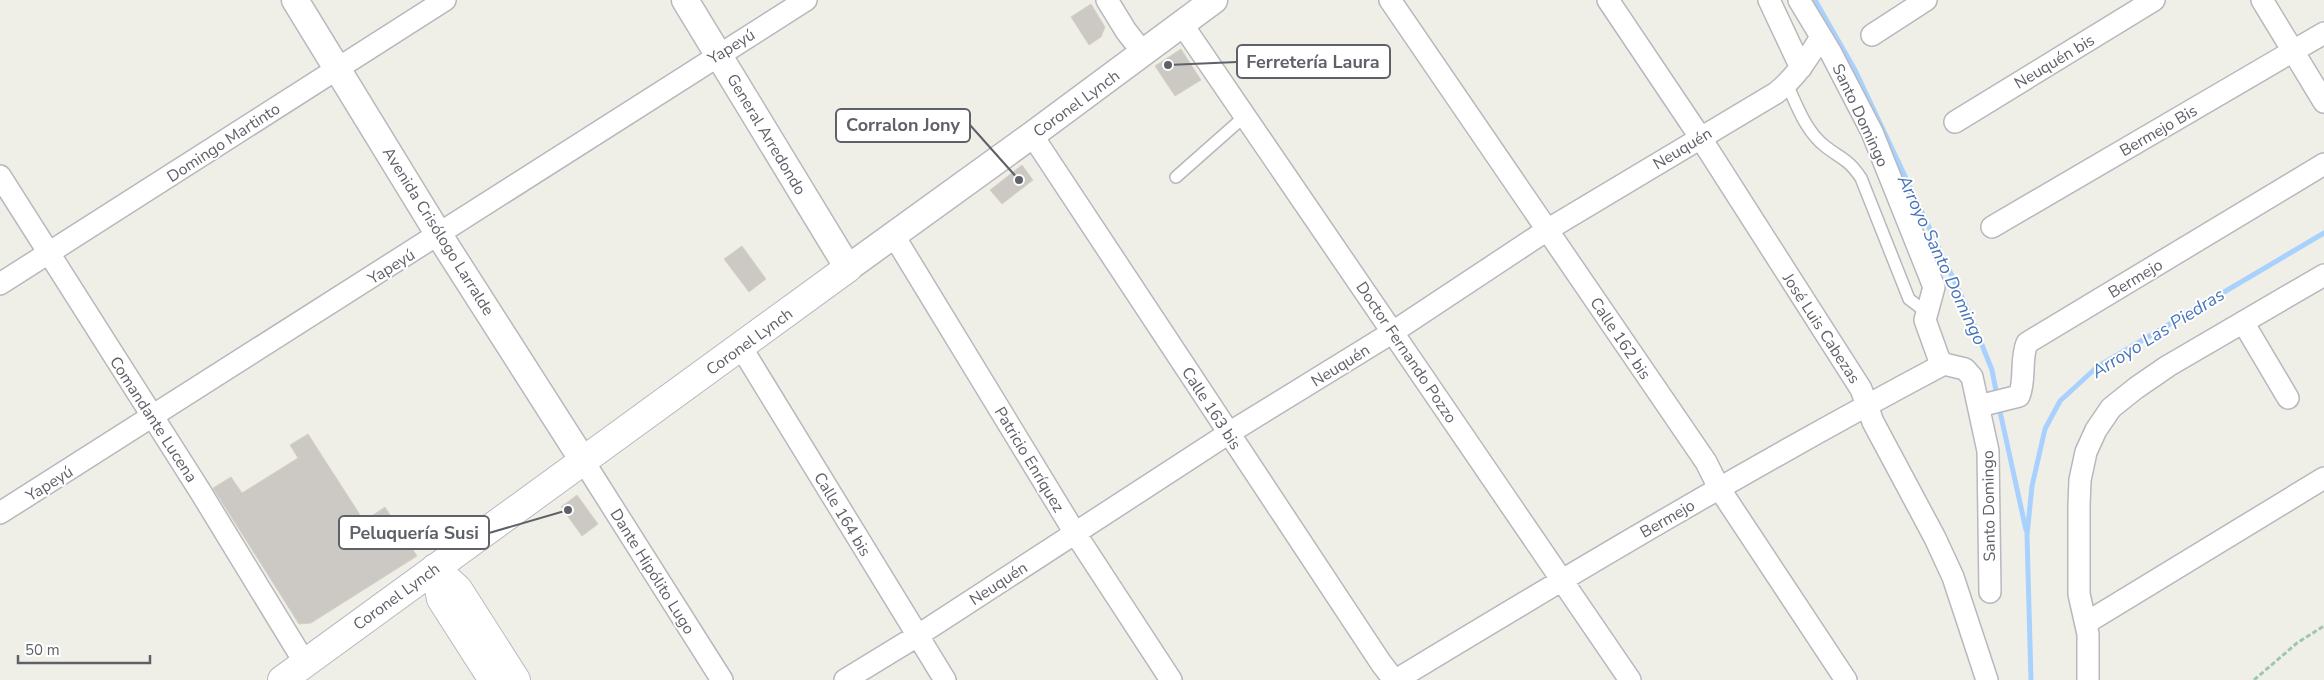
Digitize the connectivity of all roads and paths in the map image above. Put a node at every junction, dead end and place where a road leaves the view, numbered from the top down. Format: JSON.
{"nodes":[{"id":1,"x":296,"y":0,"type":"edge"},
{"id":2,"x":445,"y":0,"type":"edge"},
{"id":3,"x":685,"y":0,"type":"edge"},
{"id":4,"x":806,"y":0,"type":"edge"},
{"id":5,"x":1107,"y":0,"type":"edge"},
{"id":6,"x":1214,"y":0,"type":"edge"},
{"id":7,"x":1390,"y":0,"type":"edge"},
{"id":8,"x":1608,"y":0,"type":"edge"},
{"id":9,"x":1769,"y":0,"type":"edge"},
{"id":10,"x":1799,"y":0,"type":"edge"},
{"id":11,"x":1926,"y":0,"type":"edge"},
{"id":12,"x":2154,"y":0,"type":"edge"},
{"id":13,"x":2262,"y":0,"type":"edge"},
{"id":14,"x":1182,"y":24,"type":"junction"},
{"id":15,"x":2324,"y":33,"type":"edge"},
{"id":16,"x":1872,"y":35,"type":"dead end"},
{"id":17,"x":1821,"y":37,"type":"junction"},
{"id":18,"x":2293,"y":52,"type":"junction"},
{"id":19,"x":719,"y":53,"type":"junction"},
{"id":20,"x":1144,"y":54,"type":"junction"},
{"id":21,"x":339,"y":68,"type":"junction"},
{"id":22,"x":1801,"y":68,"type":"junction"},
{"id":23,"x":1787,"y":84,"type":"junction"},
{"id":24,"x":2324,"y":102,"type":"edge"},
{"id":25,"x":1245,"y":116,"type":"junction"},
{"id":26,"x":1955,"y":122,"type":"dead end"},
{"id":27,"x":1032,"y":135,"type":"junction"},
{"id":28,"x":1700,"y":137,"type":"junction"},
{"id":29,"x":2324,"y":164,"type":"edge"},
{"id":30,"x":0,"y":176,"type":"edge"},
{"id":31,"x":1176,"y":177,"type":"dead end"},
{"id":32,"x":1992,"y":227,"type":"dead end"},
{"id":33,"x":1547,"y":230,"type":"junction"},
{"id":34,"x":439,"y":235,"type":"junction"},
{"id":35,"x":894,"y":236,"type":"junction"},
{"id":36,"x":48,"y":254,"type":"junction"},
{"id":37,"x":848,"y":268,"type":"junction"},
{"id":38,"x":2324,"y":275,"type":"edge"},
{"id":39,"x":0,"y":284,"type":"edge"},
{"id":40,"x":1926,"y":312,"type":"junction"},
{"id":41,"x":2243,"y":322,"type":"junction"},
{"id":42,"x":1393,"y":332,"type":"junction"},
{"id":43,"x":741,"y":347,"type":"junction"},
{"id":44,"x":1944,"y":364,"type":"junction"},
{"id":45,"x":2288,"y":398,"type":"dead end"},
{"id":46,"x":1867,"y":405,"type":"junction"},
{"id":47,"x":1982,"y":405,"type":"junction"},
{"id":48,"x":153,"y":417,"type":"junction"},
{"id":49,"x":1229,"y":433,"type":"junction"},
{"id":50,"x":584,"y":462,"type":"junction"},
{"id":51,"x":2324,"y":478,"type":"edge"},
{"id":52,"x":1719,"y":488,"type":"junction"},
{"id":53,"x":0,"y":513,"type":"edge"},
{"id":54,"x":1075,"y":533,"type":"junction"},
{"id":55,"x":435,"y":568,"type":"junction"},
{"id":56,"x":1563,"y":579,"type":"junction"},
{"id":57,"x":1990,"y":592,"type":"dead end"},
{"id":58,"x":2086,"y":623,"type":"junction"},
{"id":59,"x":2324,"y":626,"type":"edge"},
{"id":60,"x":917,"y":636,"type":"junction"},
{"id":61,"x":305,"y":663,"type":"junction"},
{"id":62,"x":282,"y":680,"type":"edge"},
{"id":63,"x":493,"y":680,"type":"edge"},
{"id":64,"x":516,"y":680,"type":"edge"},
{"id":65,"x":722,"y":680,"type":"edge"},
{"id":66,"x":845,"y":680,"type":"edge"},
{"id":67,"x":945,"y":680,"type":"edge"},
{"id":68,"x":1171,"y":680,"type":"edge"},
{"id":69,"x":1395,"y":680,"type":"edge"},
{"id":70,"x":1630,"y":680,"type":"edge"},
{"id":71,"x":1846,"y":680,"type":"edge"},
{"id":72,"x":1987,"y":680,"type":"edge"},
{"id":73,"x":2088,"y":680,"type":"edge"},
{"id":74,"x":2254,"y":680,"type":"edge"}],
"edges":[{"from":1,"to":21,"type":"street","name":"Avenida Crisólogo Larralde"},
{"from":2,"to":21,"type":"street","name":"Domingo Martinto"},
{"from":3,"to":19,"type":"street","name":"General Arredondo"},
{"from":4,"to":19,"type":"street","name":"Yapeyú"},
{"from":5,"to":20,"type":"street"},
{"from":6,"to":14,"type":"street","name":"Coronel Lynch"},
{"from":7,"to":33,"type":"street","name":"Calle 162 bis"},
{"from":8,"to":28,"type":"street","name":"José Luis Cabezas"},
{"from":9,"to":22,"type":"street"},
{"from":10,"to":17,"type":"street","name":"Santo Domingo"},
{"from":11,"to":16,"type":"street"},
{"from":12,"to":26,"type":"street","name":"Neuquén bis"},
{"from":13,"to":18,"type":"street"},
{"from":14,"to":20,"type":"street","name":"Coronel Lynch"},
{"from":14,"to":25,"type":"street","name":"Doctor Fernando Pozzo"},
{"from":15,"to":18,"type":"street","name":"Bermejo Bis"},
{"from":17,"to":22,"type":"street","name":"Neuquén"},
{"from":17,"to":40,"type":"street","name":"Santo Domingo"},
{"from":18,"to":24,"type":"street"},
{"from":18,"to":32,"type":"street","name":"Bermejo Bis"},
{"from":19,"to":34,"type":"street","name":"Yapeyú"},
{"from":19,"to":37,"type":"street","name":"General Arredondo"},
{"from":20,"to":27,"type":"street","name":"Coronel Lynch"},
{"from":21,"to":34,"type":"street","name":"Avenida Crisólogo Larralde"},
{"from":21,"to":36,"type":"street","name":"Domingo Martinto"},
{"from":22,"to":23,"type":"street","name":"Neuquén"},
{"from":23,"to":28,"type":"street","name":"Neuquén"},
{"from":23,"to":40,"type":"lane"},
{"from":25,"to":31,"type":"lane"},
{"from":25,"to":42,"type":"street","name":"Doctor Fernando Pozzo"},
{"from":27,"to":35,"type":"street","name":"Coronel Lynch"},
{"from":27,"to":49,"type":"street","name":"Calle 163 bis"},
{"from":28,"to":33,"type":"street","name":"Neuquén"},
{"from":28,"to":46,"type":"street","name":"José Luis Cabezas"},
{"from":29,"to":47,"type":"street","name":"Bermejo"},
{"from":30,"to":36,"type":"street","name":"Comandante Lucena"},
{"from":33,"to":42,"type":"street","name":"Neuquén"},
{"from":33,"to":52,"type":"street","name":"Calle 162 bis"},
{"from":34,"to":48,"type":"street","name":"Yapeyú"},
{"from":34,"to":50,"type":"street","name":"Avenida Crisólogo Larralde"},
{"from":35,"to":37,"type":"street","name":"Coronel Lynch"},
{"from":35,"to":54,"type":"street","name":"Patricio Enríquez"},
{"from":36,"to":39,"type":"street","name":"Domingo Martinto"},
{"from":36,"to":48,"type":"street","name":"Comandante Lucena"},
{"from":37,"to":43,"type":"main road","name":"Coronel Lynch"},
{"from":38,"to":41,"type":"street"},
{"from":40,"to":44,"type":"street","name":"Santo Domingo"},
{"from":41,"to":45,"type":"street"},
{"from":41,"to":58,"type":"street"},
{"from":42,"to":49,"type":"street","name":"Neuquén"},
{"from":42,"to":56,"type":"street","name":"Doctor Fernando Pozzo"},
{"from":43,"to":50,"type":"main road","name":"Coronel Lynch"},
{"from":43,"to":60,"type":"street","name":"Calle 164 bis"},
{"from":44,"to":46,"type":"street","name":"Bermejo"},
{"from":44,"to":47,"type":"street","name":"Santo Domingo"},
{"from":46,"to":52,"type":"street","name":"Bermejo"},
{"from":46,"to":72,"type":"street","name":"José Luis Cabezas"},
{"from":47,"to":57,"type":"street","name":"Santo Domingo"},
{"from":48,"to":53,"type":"street","name":"Yapeyú"},
{"from":48,"to":61,"type":"street","name":"Comandante Lucena"},
{"from":49,"to":54,"type":"street","name":"Neuquén"},
{"from":49,"to":69,"type":"street","name":"Calle 163 bis"},
{"from":50,"to":55,"type":"main road","name":"Coronel Lynch"},
{"from":50,"to":65,"type":"street","name":"Dante Hipólito Lugo"},
{"from":51,"to":58,"type":"street"},
{"from":52,"to":56,"type":"street","name":"Bermejo"},
{"from":52,"to":71,"type":"street","name":"Calle 162 bis"},
{"from":54,"to":60,"type":"street","name":"Neuquén"},
{"from":54,"to":68,"type":"street","name":"Patricio Enríquez"},
{"from":55,"to":61,"type":"main road","name":"Coronel Lynch"},
{"from":55,"to":63,"type":"main road"},
{"from":55,"to":64,"type":"main road"},
{"from":56,"to":69,"type":"street","name":"Bermejo"},
{"from":56,"to":70,"type":"street","name":"Doctor Fernando Pozzo"},
{"from":58,"to":73,"type":"street"},
{"from":59,"to":74,"type":"path"},
{"from":60,"to":66,"type":"street","name":"Neuquén"},
{"from":60,"to":67,"type":"street","name":"Calle 164 bis"},
{"from":61,"to":62,"type":"main road","name":"Coronel Lynch"}]}
